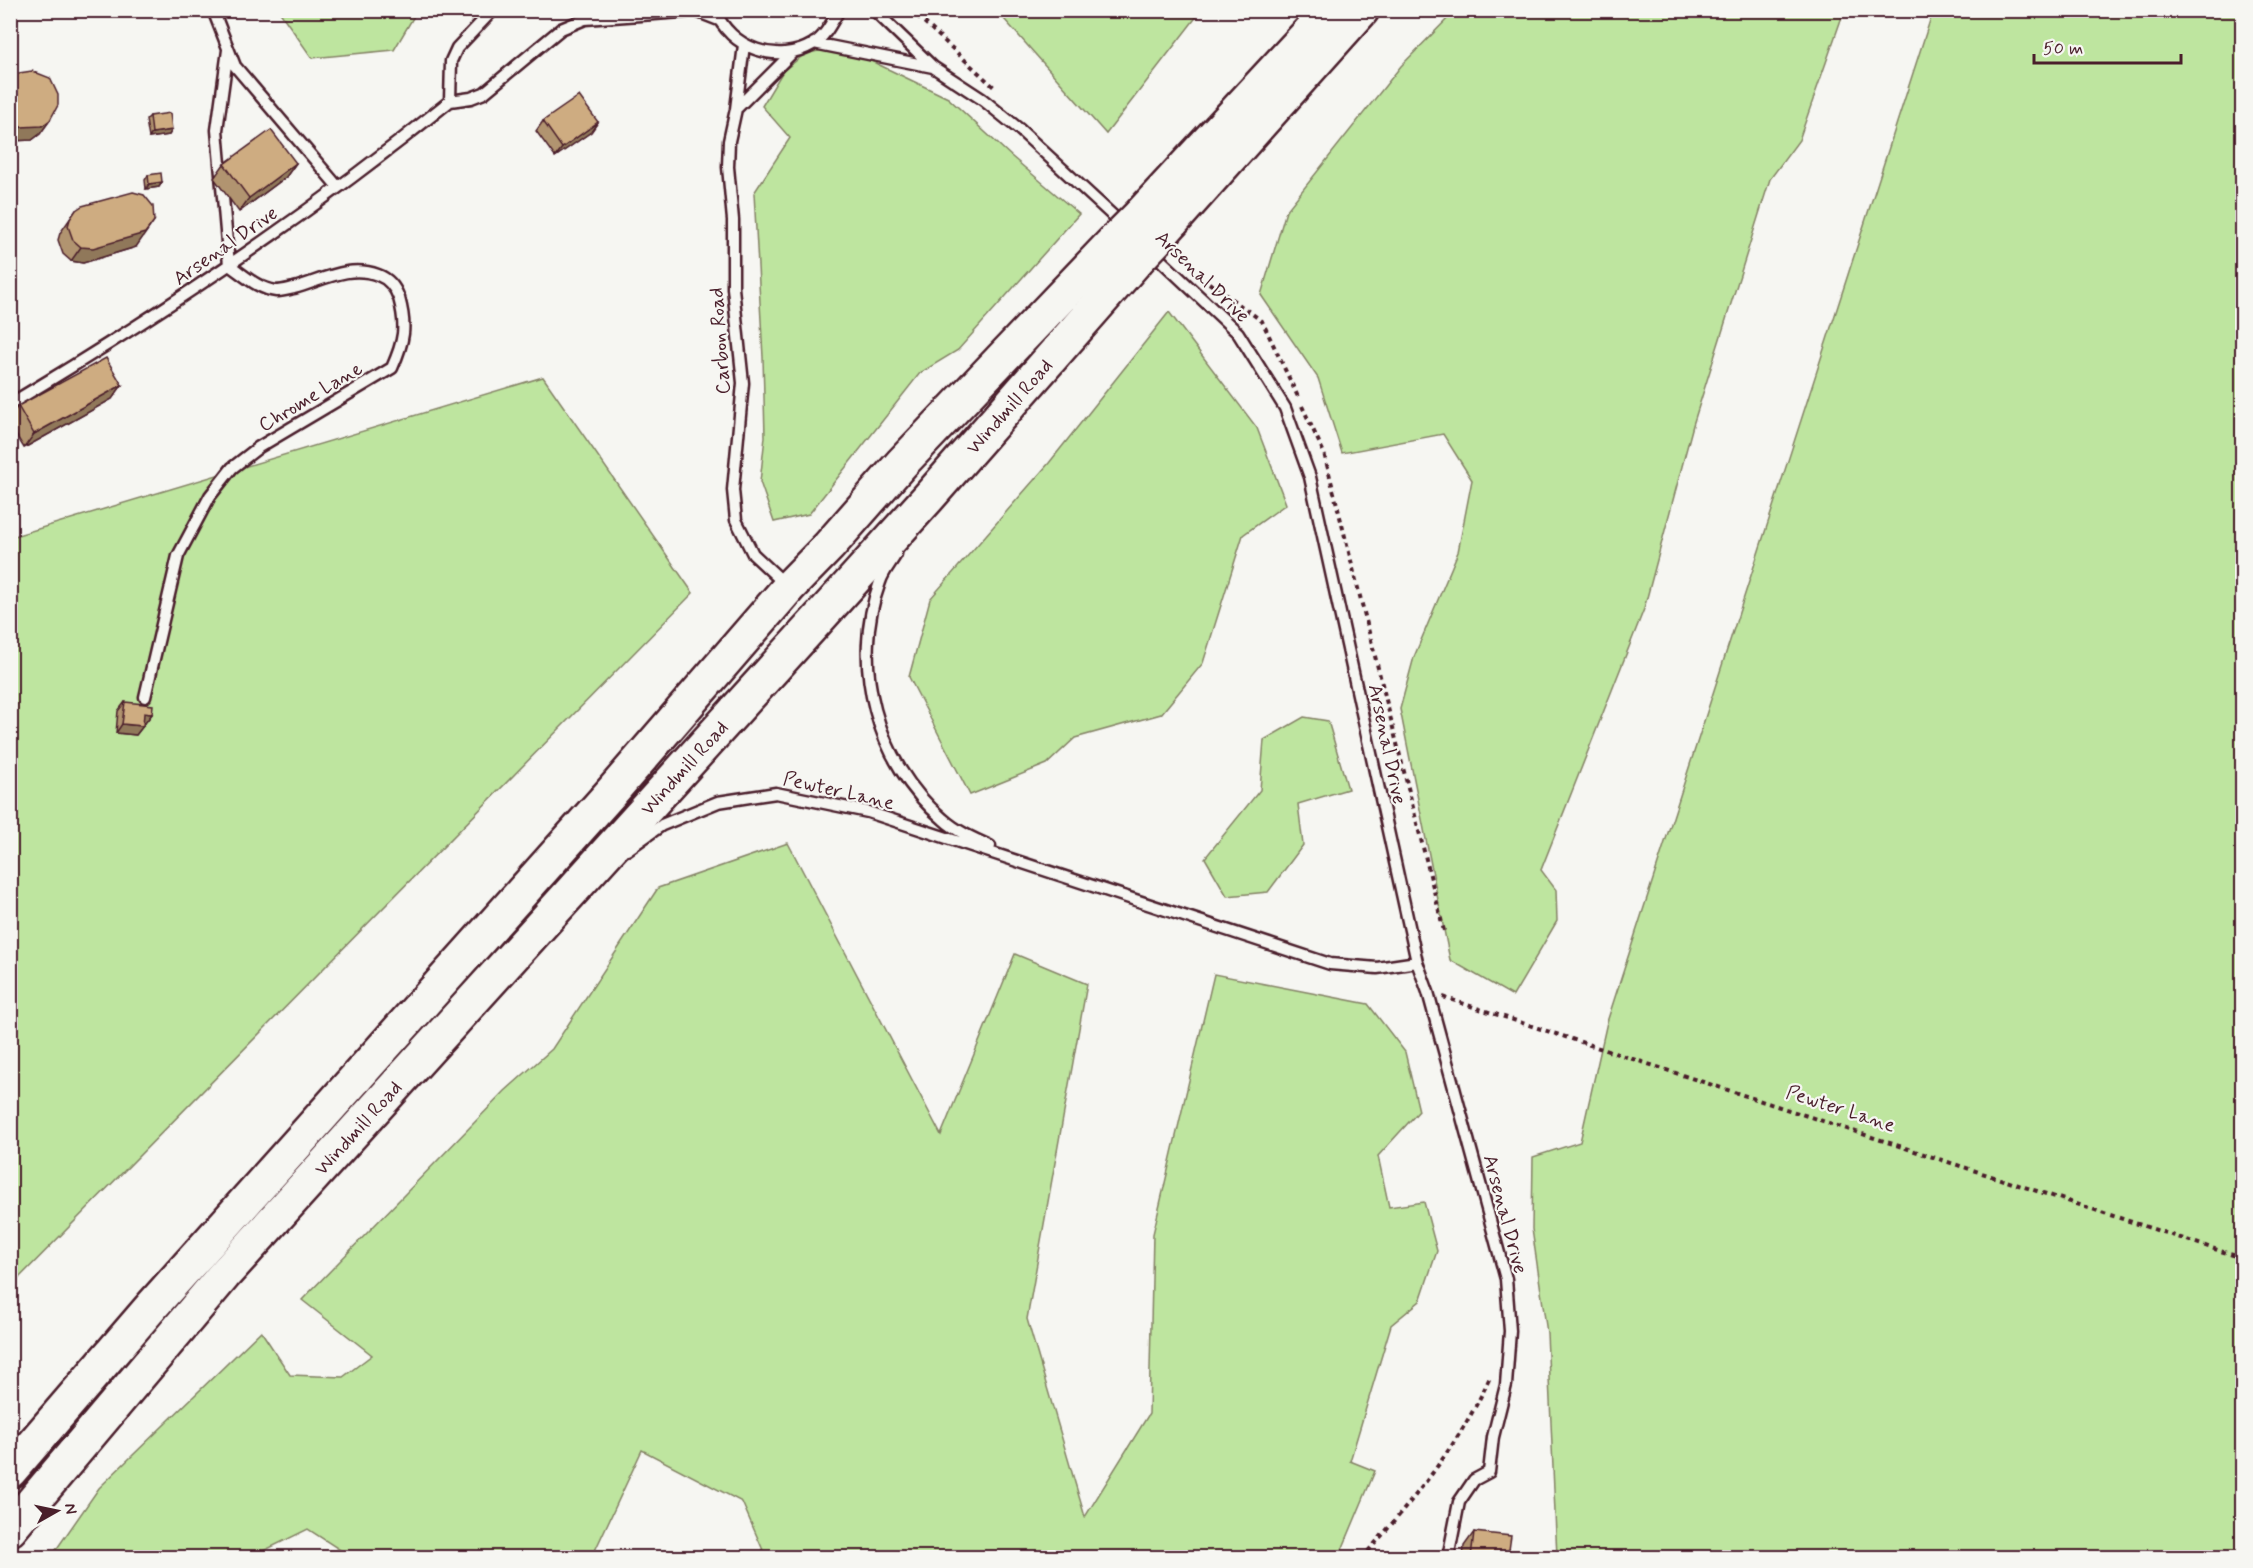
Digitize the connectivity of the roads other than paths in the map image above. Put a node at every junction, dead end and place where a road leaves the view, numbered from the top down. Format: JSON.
{"nodes":[{"id":1,"x":213,"y":10,"type":"edge"},
{"id":2,"x":493,"y":10,"type":"edge"},
{"id":3,"x":839,"y":10,"type":"edge"},
{"id":4,"x":874,"y":10,"type":"edge"},
{"id":5,"x":1330,"y":10,"type":"edge"},
{"id":6,"x":1362,"y":10,"type":"edge"},
{"id":7,"x":585,"y":15,"type":"edge"},
{"id":8,"x":717,"y":15,"type":"edge"},
{"id":9,"x":814,"y":43,"type":"junction"},
{"id":10,"x":744,"y":45,"type":"junction"},
{"id":11,"x":228,"y":50,"type":"junction"},
{"id":12,"x":793,"y":52,"type":"junction"},
{"id":13,"x":933,"y":67,"type":"junction"},
{"id":14,"x":450,"y":102,"type":"junction"},
{"id":15,"x":736,"y":109,"type":"junction"},
{"id":16,"x":338,"y":187,"type":"junction"},
{"id":17,"x":1136,"y":238,"type":"junction"},
{"id":18,"x":229,"y":265,"type":"junction"},
{"id":19,"x":1014,"y":399,"type":"junction"},
{"id":20,"x":10,"y":404,"type":"edge"},
{"id":21,"x":789,"y":587,"type":"junction"},
{"id":22,"x":145,"y":697,"type":"dead end"},
{"id":23,"x":1071,"y":880,"type":"junction"},
{"id":24,"x":1417,"y":962,"type":"junction"},
{"id":25,"x":456,"y":1018,"type":"junction"},
{"id":26,"x":10,"y":1471,"type":"edge"},
{"id":27,"x":10,"y":1528,"type":"edge"},
{"id":28,"x":1448,"y":1557,"type":"edge"}],
"edges":[{"from":1,"to":11,"type":"lane"},
{"from":2,"to":14,"type":"lane"},
{"from":3,"to":9,"type":"lane"},
{"from":4,"to":13,"type":"lane","name":"Arsenal Drive"},
{"from":5,"to":17,"type":"highway","name":"Windmill Road"},
{"from":6,"to":17,"type":"highway","name":"Windmill Road"},
{"from":7,"to":8,"type":"lane","name":"Arsenal Drive"},
{"from":7,"to":14,"type":"lane","name":"Arsenal Drive"},
{"from":8,"to":10,"type":"lane"},
{"from":9,"to":12,"type":"lane"},
{"from":9,"to":13,"type":"lane","name":"Arsenal Drive"},
{"from":10,"to":12,"type":"lane"},
{"from":10,"to":15,"type":"lane","name":"Carbon Road"},
{"from":11,"to":16,"type":"lane"},
{"from":11,"to":18,"type":"lane"},
{"from":12,"to":15,"type":"lane"},
{"from":13,"to":17,"type":"lane","name":"Arsenal Drive"},
{"from":14,"to":16,"type":"lane","name":"Arsenal Drive"},
{"from":15,"to":21,"type":"lane","name":"Carbon Road"},
{"from":16,"to":18,"type":"lane","name":"Arsenal Drive"},
{"from":17,"to":19,"type":"highway","name":"Windmill Road"},
{"from":17,"to":21,"type":"highway","name":"Windmill Road"},
{"from":17,"to":24,"type":"lane","name":"Arsenal Drive"},
{"from":18,"to":20,"type":"lane","name":"Arsenal Drive"},
{"from":18,"to":22,"type":"lane","name":"Chrome Lane"},
{"from":19,"to":23,"type":"lane","name":"Pewter Lane"},
{"from":19,"to":25,"type":"highway","name":"Windmill Road"},
{"from":21,"to":26,"type":"highway","name":"Windmill Road"},
{"from":23,"to":24,"type":"lane","name":"Pewter Lane"},
{"from":23,"to":25,"type":"lane","name":"Pewter Lane"},
{"from":24,"to":28,"type":"lane","name":"Arsenal Drive"},
{"from":25,"to":27,"type":"highway","name":"Windmill Road"}]}
